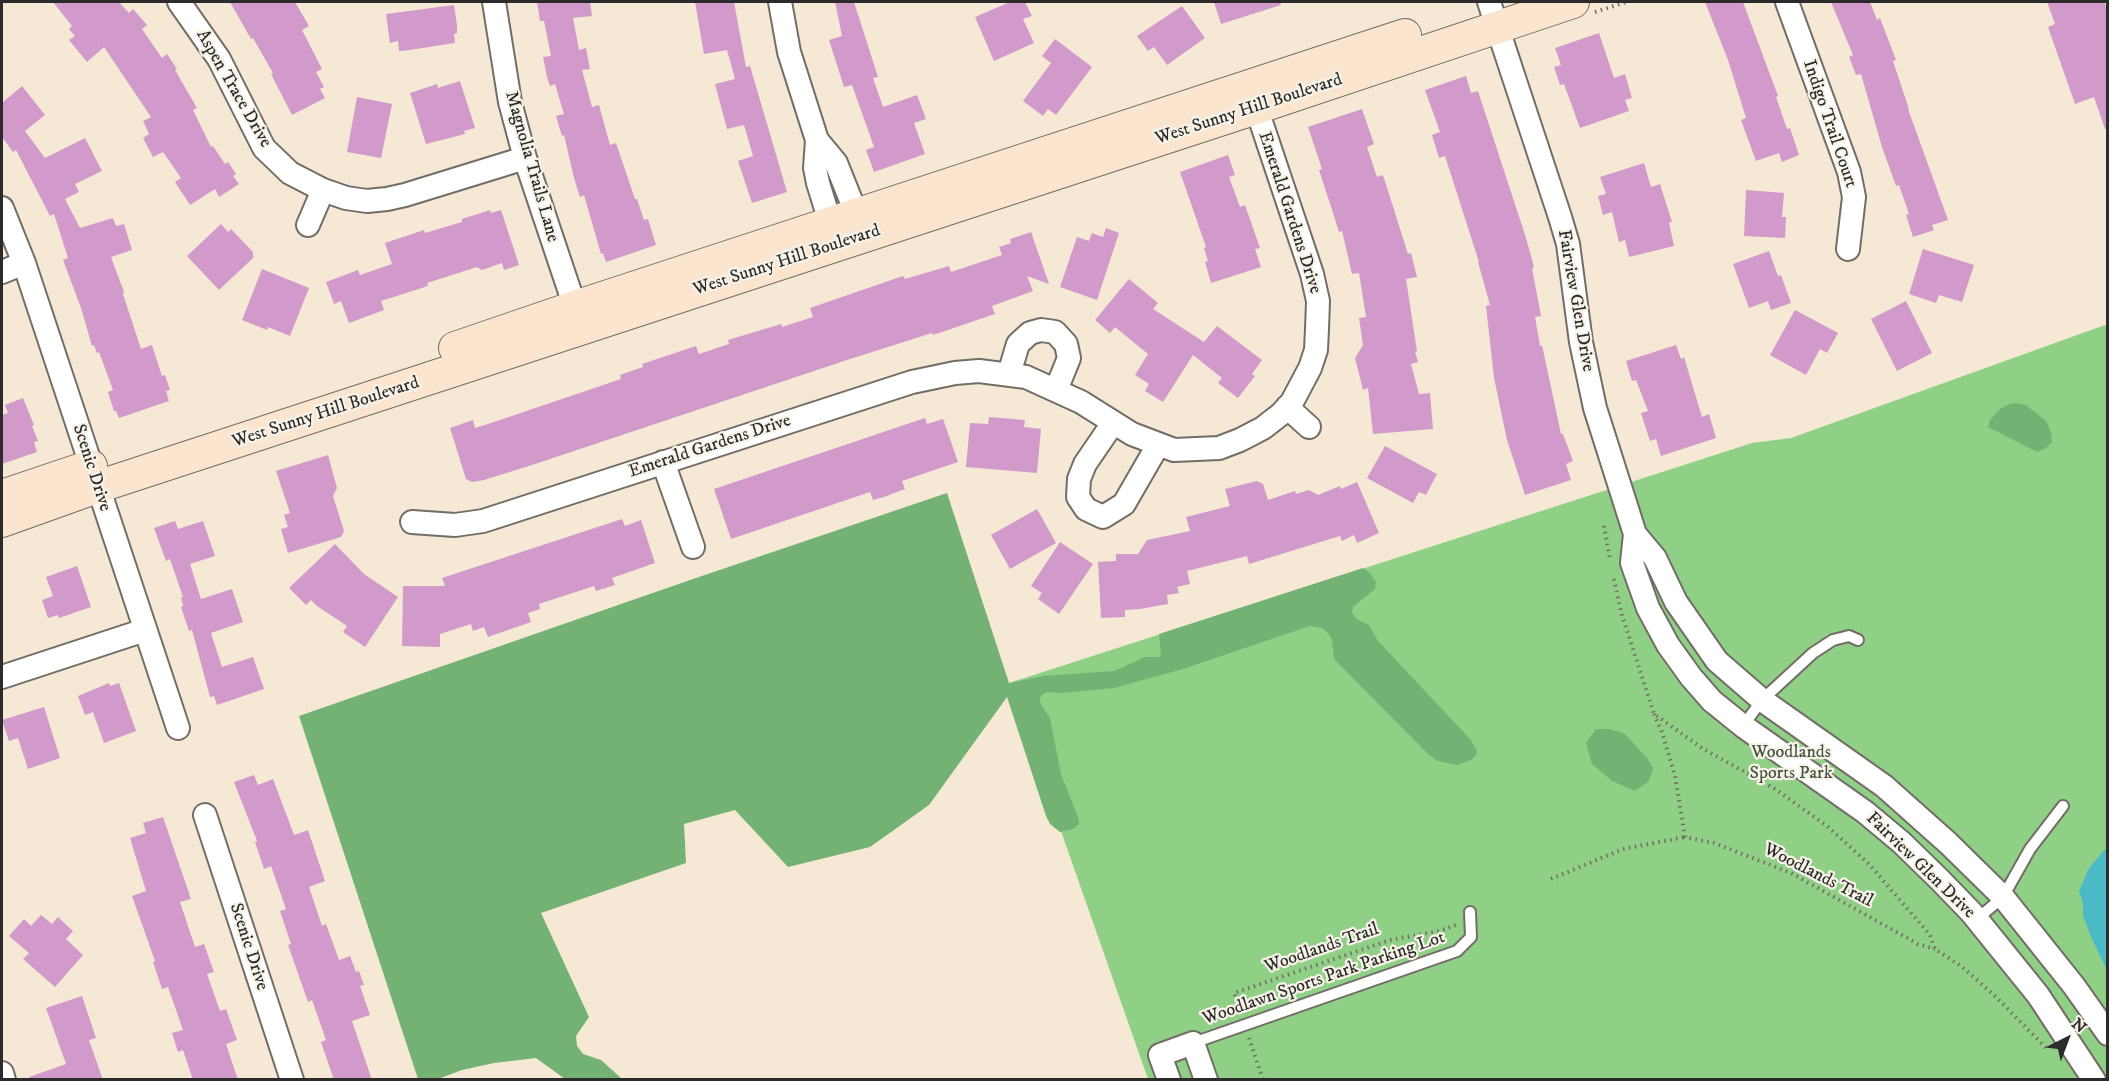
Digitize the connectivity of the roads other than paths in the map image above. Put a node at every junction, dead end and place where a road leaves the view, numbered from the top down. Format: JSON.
{"nodes":[{"id":1,"x":179,"y":2,"type":"edge"},
{"id":2,"x":494,"y":2,"type":"edge"},
{"id":3,"x":780,"y":2,"type":"edge"},
{"id":4,"x":1573,"y":2,"type":"edge"},
{"id":5,"x":1787,"y":2,"type":"edge"},
{"id":6,"x":1495,"y":9,"type":"edge"},
{"id":7,"x":1252,"y":96,"type":"junction"},
{"id":8,"x":525,"y":158,"type":"junction"},
{"id":9,"x":323,"y":190,"type":"junction"},
{"id":10,"x":2,"y":208,"type":"edge"},
{"id":11,"x":308,"y":225,"type":"dead end"},
{"id":12,"x":847,"y":229,"type":"junction"},
{"id":13,"x":1848,"y":249,"type":"dead end"},
{"id":14,"x":24,"y":264,"type":"junction"},
{"id":15,"x":2,"y":272,"type":"edge"},
{"id":16,"x":579,"y":318,"type":"junction"},
{"id":17,"x":1009,"y":374,"type":"junction"},
{"id":18,"x":1056,"y":390,"type":"junction"},
{"id":19,"x":1287,"y":407,"type":"junction"},
{"id":20,"x":1113,"y":423,"type":"junction"},
{"id":21,"x":1309,"y":427,"type":"dead end"},
{"id":22,"x":1158,"y":445,"type":"junction"},
{"id":23,"x":663,"y":462,"type":"junction"},
{"id":24,"x":94,"y":477,"type":"junction"},
{"id":25,"x":2,"y":496,"type":"edge"},
{"id":26,"x":2,"y":521,"type":"edge"},
{"id":27,"x":412,"y":522,"type":"dead end"},
{"id":28,"x":1635,"y":534,"type":"junction"},
{"id":29,"x":693,"y":547,"type":"dead end"},
{"id":30,"x":146,"y":630,"type":"junction"},
{"id":31,"x":1858,"y":640,"type":"dead end"},
{"id":32,"x":2,"y":677,"type":"edge"},
{"id":33,"x":1762,"y":700,"type":"junction"},
{"id":34,"x":1743,"y":726,"type":"junction"},
{"id":35,"x":178,"y":728,"type":"dead end"},
{"id":36,"x":2063,"y":806,"type":"dead end"},
{"id":37,"x":205,"y":814,"type":"dead end"},
{"id":38,"x":2003,"y":897,"type":"junction"},
{"id":39,"x":1470,"y":912,"type":"road end"},
{"id":40,"x":1977,"y":919,"type":"junction"},
{"id":41,"x":2108,"y":1034,"type":"edge"},
{"id":42,"x":1193,"y":1043,"type":"junction"},
{"id":43,"x":2,"y":1073,"type":"edge"},
{"id":44,"x":4,"y":1080,"type":"edge"},
{"id":45,"x":292,"y":1080,"type":"edge"},
{"id":46,"x":1169,"y":1080,"type":"edge"},
{"id":47,"x":1206,"y":1080,"type":"edge"},
{"id":48,"x":2094,"y":1080,"type":"edge"}],
"edges":[{"from":1,"to":9,"type":"street","name":"Aspen Trace Drive"},
{"from":2,"to":8,"type":"street","name":"Magnolia Trails Lane"},
{"from":3,"to":12,"type":"street"},
{"from":4,"to":6,"type":"street","name":"West Sunny Hill Boulevard"},
{"from":5,"to":13,"type":"street","name":"Indigo Trail Court"},
{"from":6,"to":7,"type":"street","name":"West Sunny Hill Boulevard"},
{"from":6,"to":28,"type":"street","name":"Fairview Glen Drive"},
{"from":7,"to":12,"type":"street","name":"West Sunny Hill Boulevard"},
{"from":7,"to":19,"type":"street","name":"Emerald Gardens Drive"},
{"from":8,"to":9,"type":"street","name":"Aspen Trace Drive"},
{"from":8,"to":16,"type":"street","name":"Magnolia Trails Lane"},
{"from":9,"to":11,"type":"street"},
{"from":10,"to":14,"type":"street","name":"Scenic Drive"},
{"from":12,"to":16,"type":"street","name":"West Sunny Hill Boulevard"},
{"from":14,"to":15,"type":"street"},
{"from":14,"to":24,"type":"street","name":"Scenic Drive"},
{"from":16,"to":24,"type":"street","name":"West Sunny Hill Boulevard"},
{"from":17,"to":18,"type":"street","name":"Emerald Gardens Drive"},
{"from":17,"to":18,"type":"street"},
{"from":17,"to":23,"type":"street","name":"Emerald Gardens Drive"},
{"from":18,"to":20,"type":"street","name":"Emerald Gardens Drive"},
{"from":19,"to":21,"type":"street"},
{"from":19,"to":22,"type":"street","name":"Emerald Gardens Drive"},
{"from":20,"to":22,"type":"street","name":"Emerald Gardens Drive"},
{"from":20,"to":22,"type":"street"},
{"from":23,"to":27,"type":"street","name":"Emerald Gardens Drive"},
{"from":23,"to":29,"type":"street"},
{"from":24,"to":25,"type":"street","name":"West Sunny Hill Boulevard"},
{"from":24,"to":26,"type":"street","name":"West Sunny Hill Boulevard"},
{"from":24,"to":30,"type":"street","name":"Scenic Drive"},
{"from":28,"to":33,"type":"street","name":"Fairview Glen Drive"},
{"from":28,"to":34,"type":"street","name":"Fairview Glen Drive"},
{"from":30,"to":32,"type":"street"},
{"from":30,"to":35,"type":"street","name":"Scenic Drive"},
{"from":31,"to":33,"type":"lane"},
{"from":33,"to":34,"type":"lane"},
{"from":33,"to":38,"type":"street","name":"Fairview Glen Drive"},
{"from":34,"to":40,"type":"street","name":"Fairview Glen Drive"},
{"from":36,"to":38,"type":"lane"},
{"from":37,"to":45,"type":"street","name":"Scenic Drive"},
{"from":38,"to":40,"type":"lane"},
{"from":38,"to":41,"type":"street","name":"Fairview Glen Drive"},
{"from":39,"to":42,"type":"lane","name":"Woodlawn Sports Park Parking Lot"},
{"from":40,"to":48,"type":"street","name":"Fairview Glen Drive"},
{"from":42,"to":46,"type":"street"},
{"from":42,"to":47,"type":"street"},
{"from":43,"to":44,"type":"street"}]}
